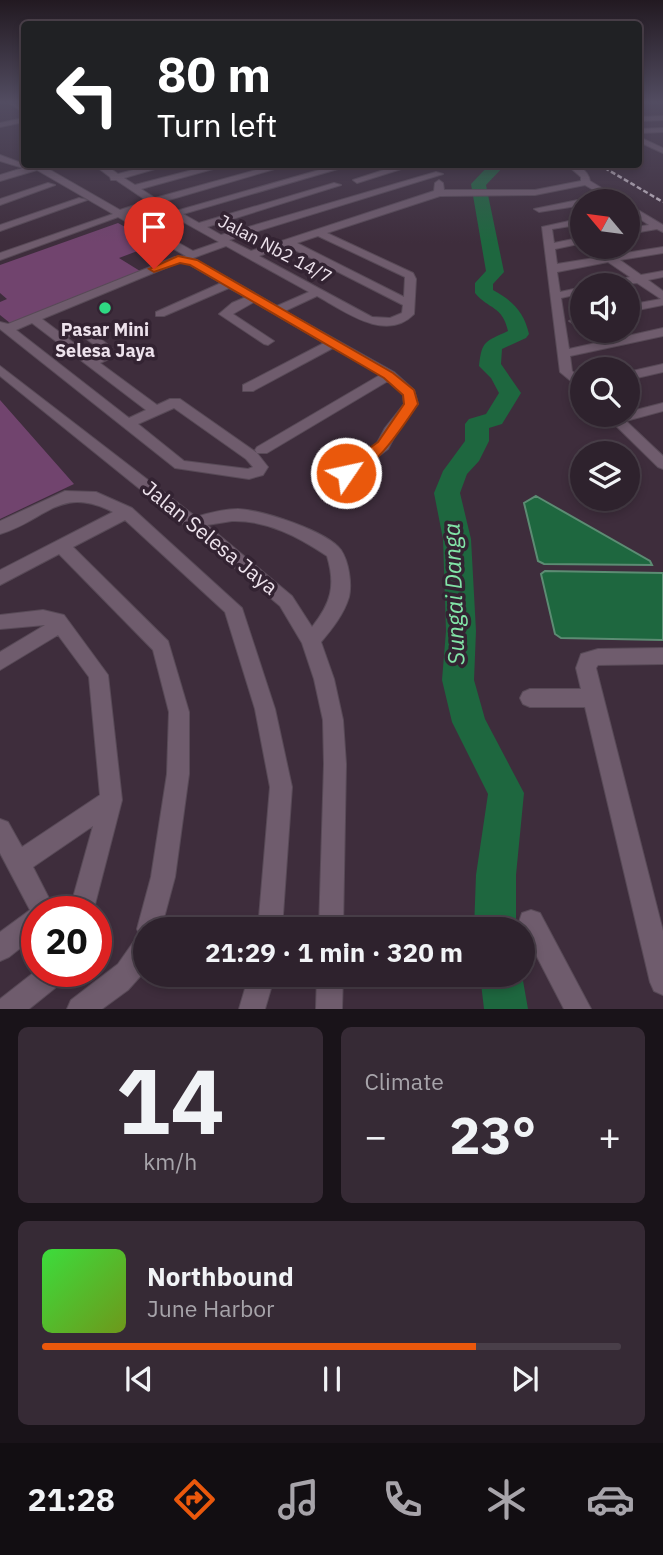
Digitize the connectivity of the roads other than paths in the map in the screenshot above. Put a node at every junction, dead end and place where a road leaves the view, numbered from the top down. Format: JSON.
{"nodes":[{"id":1,"x":0,"y":158,"type":"edge"},
{"id":2,"x":21,"y":162,"type":"edge"},
{"id":3,"x":32,"y":168,"type":"edge"},
{"id":4,"x":42,"y":168,"type":"edge"},
{"id":5,"x":104,"y":168,"type":"edge"},
{"id":6,"x":153,"y":168,"type":"edge"},
{"id":7,"x":212,"y":168,"type":"edge"},
{"id":8,"x":307,"y":168,"type":"edge"},
{"id":9,"x":337,"y":168,"type":"edge"},
{"id":10,"x":398,"y":168,"type":"edge"},
{"id":11,"x":575,"y":168,"type":"edge"},
{"id":12,"x":274,"y":169,"type":"dead end"},
{"id":13,"x":442,"y":169,"type":"edge"},
{"id":14,"x":317,"y":174,"type":"junction"},
{"id":15,"x":0,"y":178,"type":"edge"},
{"id":16,"x":114,"y":178,"type":"junction"},
{"id":17,"x":357,"y":180,"type":"dead end"},
{"id":18,"x":586,"y":182,"type":"junction"},
{"id":19,"x":51,"y":185,"type":"dead end"},
{"id":20,"x":337,"y":185,"type":"junction"},
{"id":21,"x":132,"y":189,"type":"junction"},
{"id":22,"x":598,"y":189,"type":"edge"},
{"id":23,"x":535,"y":191,"type":"junction"},
{"id":24,"x":439,"y":193,"type":"junction"},
{"id":25,"x":358,"y":197,"type":"junction"},
{"id":26,"x":82,"y":200,"type":"dead end"},
{"id":27,"x":0,"y":202,"type":"edge"},
{"id":28,"x":153,"y":202,"type":"junction"},
{"id":29,"x":570,"y":204,"type":"edge"},
{"id":30,"x":539,"y":209,"type":"junction"},
{"id":31,"x":383,"y":211,"type":"junction"},
{"id":32,"x":174,"y":214,"type":"junction"},
{"id":33,"x":115,"y":216,"type":"junction"},
{"id":34,"x":640,"y":216,"type":"edge"},
{"id":35,"x":570,"y":223,"type":"edge"},
{"id":36,"x":198,"y":227,"type":"junction"},
{"id":37,"x":547,"y":227,"type":"junction"},
{"id":38,"x":661,"y":227,"type":"edge"},
{"id":39,"x":0,"y":228,"type":"edge"},
{"id":40,"x":640,"y":230,"type":"edge"},
{"id":41,"x":319,"y":233,"type":"junction"},
{"id":42,"x":223,"y":241,"type":"junction"},
{"id":43,"x":287,"y":242,"type":"junction"},
{"id":44,"x":570,"y":243,"type":"edge"},
{"id":45,"x":549,"y":247,"type":"junction"},
{"id":46,"x":663,"y":250,"type":"edge"},
{"id":47,"x":250,"y":255,"type":"junction"},
{"id":48,"x":0,"y":257,"type":"edge"},
{"id":49,"x":612,"y":260,"type":"junction"},
{"id":50,"x":555,"y":268,"type":"junction"},
{"id":51,"x":630,"y":273,"type":"edge"},
{"id":52,"x":663,"y":274,"type":"edge"},
{"id":53,"x":640,"y":279,"type":"edge"},
{"id":54,"x":640,"y":280,"type":"edge"},
{"id":55,"x":229,"y":284,"type":"junction"},
{"id":56,"x":317,"y":292,"type":"junction"},
{"id":57,"x":570,"y":293,"type":"edge"},
{"id":58,"x":555,"y":296,"type":"junction"},
{"id":59,"x":663,"y":296,"type":"edge"},
{"id":60,"x":254,"y":298,"type":"junction"},
{"id":61,"x":663,"y":302,"type":"edge"},
{"id":62,"x":409,"y":304,"type":"junction"},
{"id":63,"x":640,"y":307,"type":"edge"},
{"id":64,"x":277,"y":310,"type":"junction"},
{"id":65,"x":160,"y":314,"type":"dead end"},
{"id":66,"x":33,"y":318,"type":"junction"},
{"id":67,"x":3,"y":326,"type":"edge"},
{"id":68,"x":663,"y":332,"type":"edge"},
{"id":69,"x":56,"y":335,"type":"junction"},
{"id":70,"x":268,"y":341,"type":"dead end"},
{"id":71,"x":333,"y":343,"type":"junction"},
{"id":72,"x":564,"y":354,"type":"junction"},
{"id":73,"x":91,"y":362,"type":"junction"},
{"id":74,"x":663,"y":368,"type":"edge"},
{"id":75,"x":640,"y":373,"type":"edge"},
{"id":76,"x":389,"y":375,"type":"junction"},
{"id":77,"x":3,"y":376,"type":"edge"},
{"id":78,"x":570,"y":376,"type":"edge"},
{"id":79,"x":248,"y":388,"type":"dead end"},
{"id":80,"x":663,"y":407,"type":"edge"},
{"id":81,"x":153,"y":411,"type":"junction"},
{"id":82,"x":640,"y":412,"type":"edge"},
{"id":83,"x":129,"y":423,"type":"junction"},
{"id":84,"x":627,"y":427,"type":"edge"},
{"id":85,"x":262,"y":450,"type":"dead end"},
{"id":86,"x":657,"y":451,"type":"edge"},
{"id":87,"x":663,"y":464,"type":"edge"},
{"id":88,"x":346,"y":473,"type":"dead end"},
{"id":89,"x":126,"y":512,"type":"junction"},
{"id":90,"x":193,"y":523,"type":"junction"},
{"id":91,"x":0,"y":528,"type":"edge"},
{"id":92,"x":61,"y":546,"type":"junction"},
{"id":93,"x":0,"y":578,"type":"edge"},
{"id":94,"x":0,"y":622,"type":"edge"},
{"id":95,"x":61,"y":624,"type":"junction"},
{"id":96,"x":311,"y":641,"type":"junction"},
{"id":97,"x":663,"y":656,"type":"edge"},
{"id":98,"x":0,"y":662,"type":"edge"},
{"id":99,"x":530,"y":698,"type":"dead end"},
{"id":100,"x":594,"y":698,"type":"junction"},
{"id":101,"x":111,"y":800,"type":"junction"},
{"id":102,"x":1,"y":836,"type":"edge"},
{"id":103,"x":19,"y":863,"type":"junction"},
{"id":104,"x":36,"y":896,"type":"edge"},
{"id":105,"x":85,"y":896,"type":"edge"},
{"id":106,"x":656,"y":916,"type":"edge"},
{"id":107,"x":152,"y":917,"type":"edge"},
{"id":108,"x":271,"y":917,"type":"edge"},
{"id":109,"x":331,"y":917,"type":"edge"},
{"id":110,"x":535,"y":929,"type":"edge"},
{"id":111,"x":21,"y":932,"type":"edge"},
{"id":112,"x":0,"y":948,"type":"edge"},
{"id":113,"x":133,"y":967,"type":"edge"},
{"id":114,"x":663,"y":982,"type":"edge"},
{"id":115,"x":36,"y":987,"type":"edge"},
{"id":116,"x":258,"y":987,"type":"edge"},
{"id":117,"x":330,"y":987,"type":"edge"},
{"id":118,"x":8,"y":1009,"type":"edge"},
{"id":119,"x":80,"y":1009,"type":"edge"},
{"id":120,"x":252,"y":1009,"type":"edge"},
{"id":121,"x":330,"y":1009,"type":"edge"},
{"id":122,"x":578,"y":1009,"type":"edge"}],
"edges":[{"from":1,"to":2,"type":"street"},
{"from":3,"to":15,"type":"street"},
{"from":4,"to":33,"type":"street"},
{"from":5,"to":16,"type":"street","name":"Jalan Nb2 14/7"},
{"from":6,"to":16,"type":"street"},
{"from":7,"to":21,"type":"street"},
{"from":8,"to":14,"type":"street"},
{"from":9,"to":14,"type":"street"},
{"from":10,"to":17,"type":"street"},
{"from":11,"to":18,"type":"street"},
{"from":12,"to":28,"type":"street"},
{"from":13,"to":24,"type":"street"},
{"from":13,"to":25,"type":"street"},
{"from":14,"to":20,"type":"street"},
{"from":14,"to":32,"type":"street"},
{"from":16,"to":21,"type":"street","name":"Jalan Nb2 14/7"},
{"from":18,"to":22,"type":"street"},
{"from":18,"to":23,"type":"street"},
{"from":19,"to":27,"type":"street"},
{"from":20,"to":25,"type":"street"},
{"from":20,"to":36,"type":"street"},
{"from":21,"to":28,"type":"street","name":"Jalan Nb2 14/7"},
{"from":23,"to":24,"type":"street"},
{"from":23,"to":30,"type":"street"},
{"from":24,"to":31,"type":"street"},
{"from":25,"to":31,"type":"street"},
{"from":25,"to":42,"type":"street"},
{"from":26,"to":39,"type":"street"},
{"from":28,"to":32,"type":"street","name":"Jalan Nb2 14/7"},
{"from":28,"to":33,"type":"street"},
{"from":29,"to":30,"type":"street"},
{"from":30,"to":37,"type":"street"},
{"from":31,"to":41,"type":"street"},
{"from":32,"to":36,"type":"street","name":"Jalan Nb2 14/7"},
{"from":33,"to":42,"type":"street"},
{"from":33,"to":48,"type":"street"},
{"from":34,"to":38,"type":"street"},
{"from":35,"to":37,"type":"street"},
{"from":36,"to":42,"type":"street","name":"Jalan Nb2 14/7"},
{"from":37,"to":45,"type":"street"},
{"from":38,"to":40,"type":"street"},
{"from":41,"to":43,"type":"street"},
{"from":41,"to":62,"type":"street"},
{"from":42,"to":47,"type":"street","name":"Jalan Nb2 14/7"},
{"from":43,"to":47,"type":"street"},
{"from":43,"to":62,"type":"street"},
{"from":44,"to":45,"type":"street"},
{"from":45,"to":50,"type":"street"},
{"from":46,"to":49,"type":"street"},
{"from":47,"to":56,"type":"street","name":"Jalan Nb2 14/7"},
{"from":49,"to":50,"type":"street"},
{"from":49,"to":51,"type":"street"},
{"from":50,"to":58,"type":"street"},
{"from":52,"to":53,"type":"street"},
{"from":54,"to":59,"type":"street"},
{"from":55,"to":60,"type":"street"},
{"from":55,"to":65,"type":"street"},
{"from":55,"to":66,"type":"street"},
{"from":56,"to":62,"type":"street","name":"Jalan Nb2 14/7"},
{"from":56,"to":64,"type":"street"},
{"from":57,"to":58,"type":"street"},
{"from":58,"to":72,"type":"street"},
{"from":60,"to":64,"type":"street"},
{"from":60,"to":70,"type":"street"},
{"from":61,"to":63,"type":"street"},
{"from":64,"to":71,"type":"street"},
{"from":66,"to":67,"type":"street"},
{"from":66,"to":69,"type":"street"},
{"from":67,"to":83,"type":"street"},
{"from":68,"to":72,"type":"street"},
{"from":69,"to":73,"type":"street"},
{"from":69,"to":73,"type":"street"},
{"from":71,"to":76,"type":"street"},
{"from":71,"to":79,"type":"street"},
{"from":72,"to":78,"type":"street"},
{"from":73,"to":81,"type":"street"},
{"from":74,"to":75,"type":"street"},
{"from":76,"to":85,"type":"street"},
{"from":76,"to":88,"type":"street"},
{"from":77,"to":90,"type":"street","name":"Jalan Selesa Jaya"},
{"from":80,"to":82,"type":"street"},
{"from":81,"to":83,"type":"street"},
{"from":81,"to":83,"type":"street"},
{"from":84,"to":86,"type":"street"},
{"from":86,"to":87,"type":"street"},
{"from":89,"to":91,"type":"street"},
{"from":89,"to":92,"type":"street"},
{"from":89,"to":108,"type":"street"},
{"from":90,"to":96,"type":"street","name":"Jalan Selesa Jaya"},
{"from":90,"to":96,"type":"street"},
{"from":92,"to":93,"type":"street"},
{"from":92,"to":107,"type":"street"},
{"from":94,"to":95,"type":"street"},
{"from":95,"to":98,"type":"street"},
{"from":95,"to":101,"type":"street"},
{"from":96,"to":109,"type":"street","name":"Jalan Selesa Jaya"},
{"from":97,"to":100,"type":"street"},
{"from":99,"to":100,"type":"street"},
{"from":100,"to":106,"type":"street"},
{"from":101,"to":103,"type":"street"},
{"from":101,"to":105,"type":"street"},
{"from":102,"to":103,"type":"street"},
{"from":103,"to":104,"type":"street"},
{"from":106,"to":114,"type":"street"},
{"from":110,"to":122,"type":"street"},
{"from":111,"to":112,"type":"street"},
{"from":113,"to":119,"type":"street"},
{"from":115,"to":118,"type":"street"},
{"from":116,"to":120,"type":"street"},
{"from":117,"to":121,"type":"street"}]}
